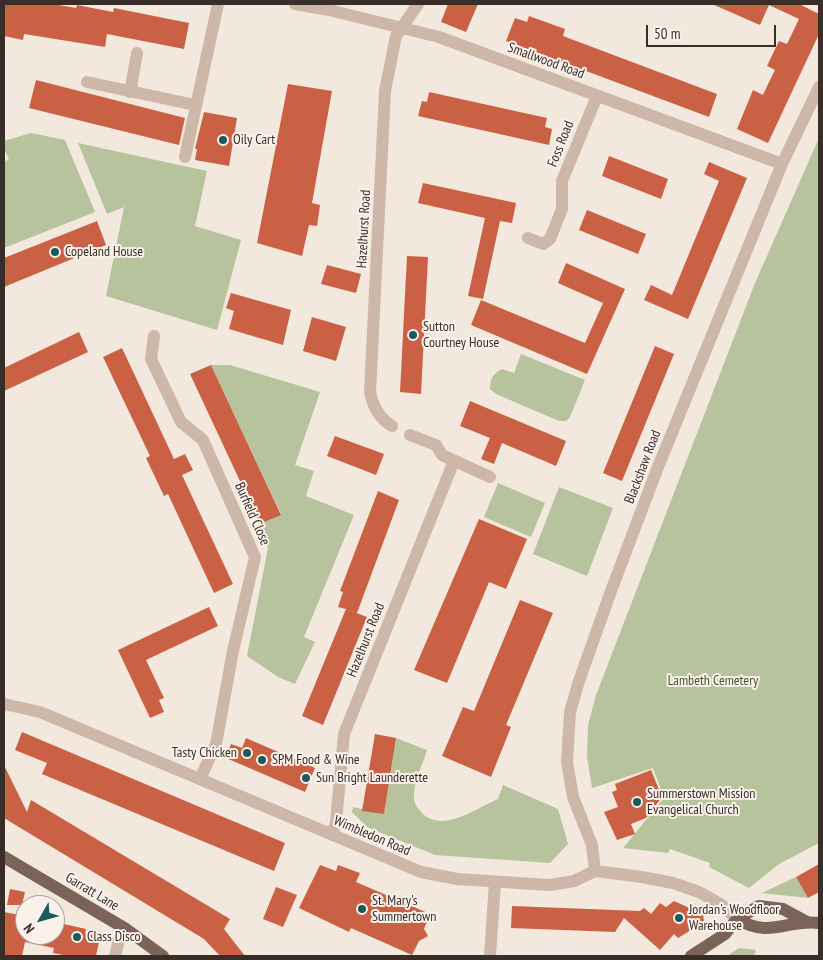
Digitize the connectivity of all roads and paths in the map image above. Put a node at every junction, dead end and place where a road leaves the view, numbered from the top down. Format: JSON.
{"nodes":[{"id":1,"x":218,"y":4,"type":"edge"},
{"id":2,"x":295,"y":4,"type":"edge"},
{"id":3,"x":418,"y":4,"type":"edge"},
{"id":4,"x":330,"y":7,"type":"edge"},
{"id":5,"x":401,"y":27,"type":"junction"},
{"id":6,"x":137,"y":53,"type":"dead end"},
{"id":7,"x":87,"y":82,"type":"dead end"},
{"id":8,"x":819,"y":86,"type":"edge"},
{"id":9,"x":130,"y":92,"type":"junction"},
{"id":10,"x":597,"y":96,"type":"junction"},
{"id":11,"x":195,"y":106,"type":"junction"},
{"id":12,"x":185,"y":157,"type":"dead end"},
{"id":13,"x":782,"y":164,"type":"junction"},
{"id":14,"x":528,"y":238,"type":"dead end"},
{"id":15,"x":154,"y":336,"type":"dead end"},
{"id":16,"x":392,"y":426,"type":"dead end"},
{"id":17,"x":410,"y":435,"type":"dead end"},
{"id":18,"x":454,"y":461,"type":"junction"},
{"id":19,"x":490,"y":477,"type":"dead end"},
{"id":20,"x":4,"y":704,"type":"edge"},
{"id":21,"x":200,"y":779,"type":"junction"},
{"id":22,"x":332,"y":836,"type":"junction"},
{"id":23,"x":5,"y":861,"type":"edge"},
{"id":24,"x":594,"y":871,"type":"junction"},
{"id":25,"x":495,"y":882,"type":"junction"},
{"id":26,"x":737,"y":919,"type":"junction"},
{"id":27,"x":813,"y":923,"type":"edge"},
{"id":28,"x":126,"y":929,"type":"junction"},
{"id":29,"x":115,"y":956,"type":"edge"},
{"id":30,"x":163,"y":956,"type":"edge"},
{"id":31,"x":490,"y":956,"type":"edge"},
{"id":32,"x":691,"y":956,"type":"edge"}],
"edges":[{"from":1,"to":11,"type":"street"},
{"from":2,"to":4,"type":"street","name":"Smallwood Road"},
{"from":3,"to":5,"type":"street","name":"Hazelhurst Road"},
{"from":4,"to":5,"type":"street","name":"Smallwood Road"},
{"from":5,"to":10,"type":"street","name":"Smallwood Road"},
{"from":5,"to":16,"type":"street","name":"Hazelhurst Road"},
{"from":6,"to":9,"type":"street"},
{"from":7,"to":9,"type":"street"},
{"from":8,"to":13,"type":"street","name":"Blackshaw Road"},
{"from":9,"to":11,"type":"street"},
{"from":10,"to":13,"type":"street","name":"Smallwood Road"},
{"from":10,"to":14,"type":"street","name":"Foss Road"},
{"from":11,"to":12,"type":"street"},
{"from":13,"to":24,"type":"street","name":"Blackshaw Road"},
{"from":15,"to":21,"type":"street","name":"Burfield Close"},
{"from":17,"to":18,"type":"street"},
{"from":18,"to":19,"type":"street"},
{"from":18,"to":22,"type":"street","name":"Hazelhurst Road"},
{"from":20,"to":21,"type":"street","name":"Wimbledon Road"},
{"from":21,"to":22,"type":"street","name":"Wimbledon Road"},
{"from":22,"to":25,"type":"street","name":"Wimbledon Road"},
{"from":23,"to":28,"type":"main road","name":"Garratt Lane"},
{"from":24,"to":25,"type":"street","name":"Wimbledon Road"},
{"from":24,"to":26,"type":"street"},
{"from":25,"to":31,"type":"street"},
{"from":26,"to":27,"type":"main road"},
{"from":26,"to":27,"type":"main road"},
{"from":26,"to":32,"type":"main road"},
{"from":28,"to":29,"type":"street"},
{"from":28,"to":30,"type":"main road","name":"Garratt Lane"}]}
